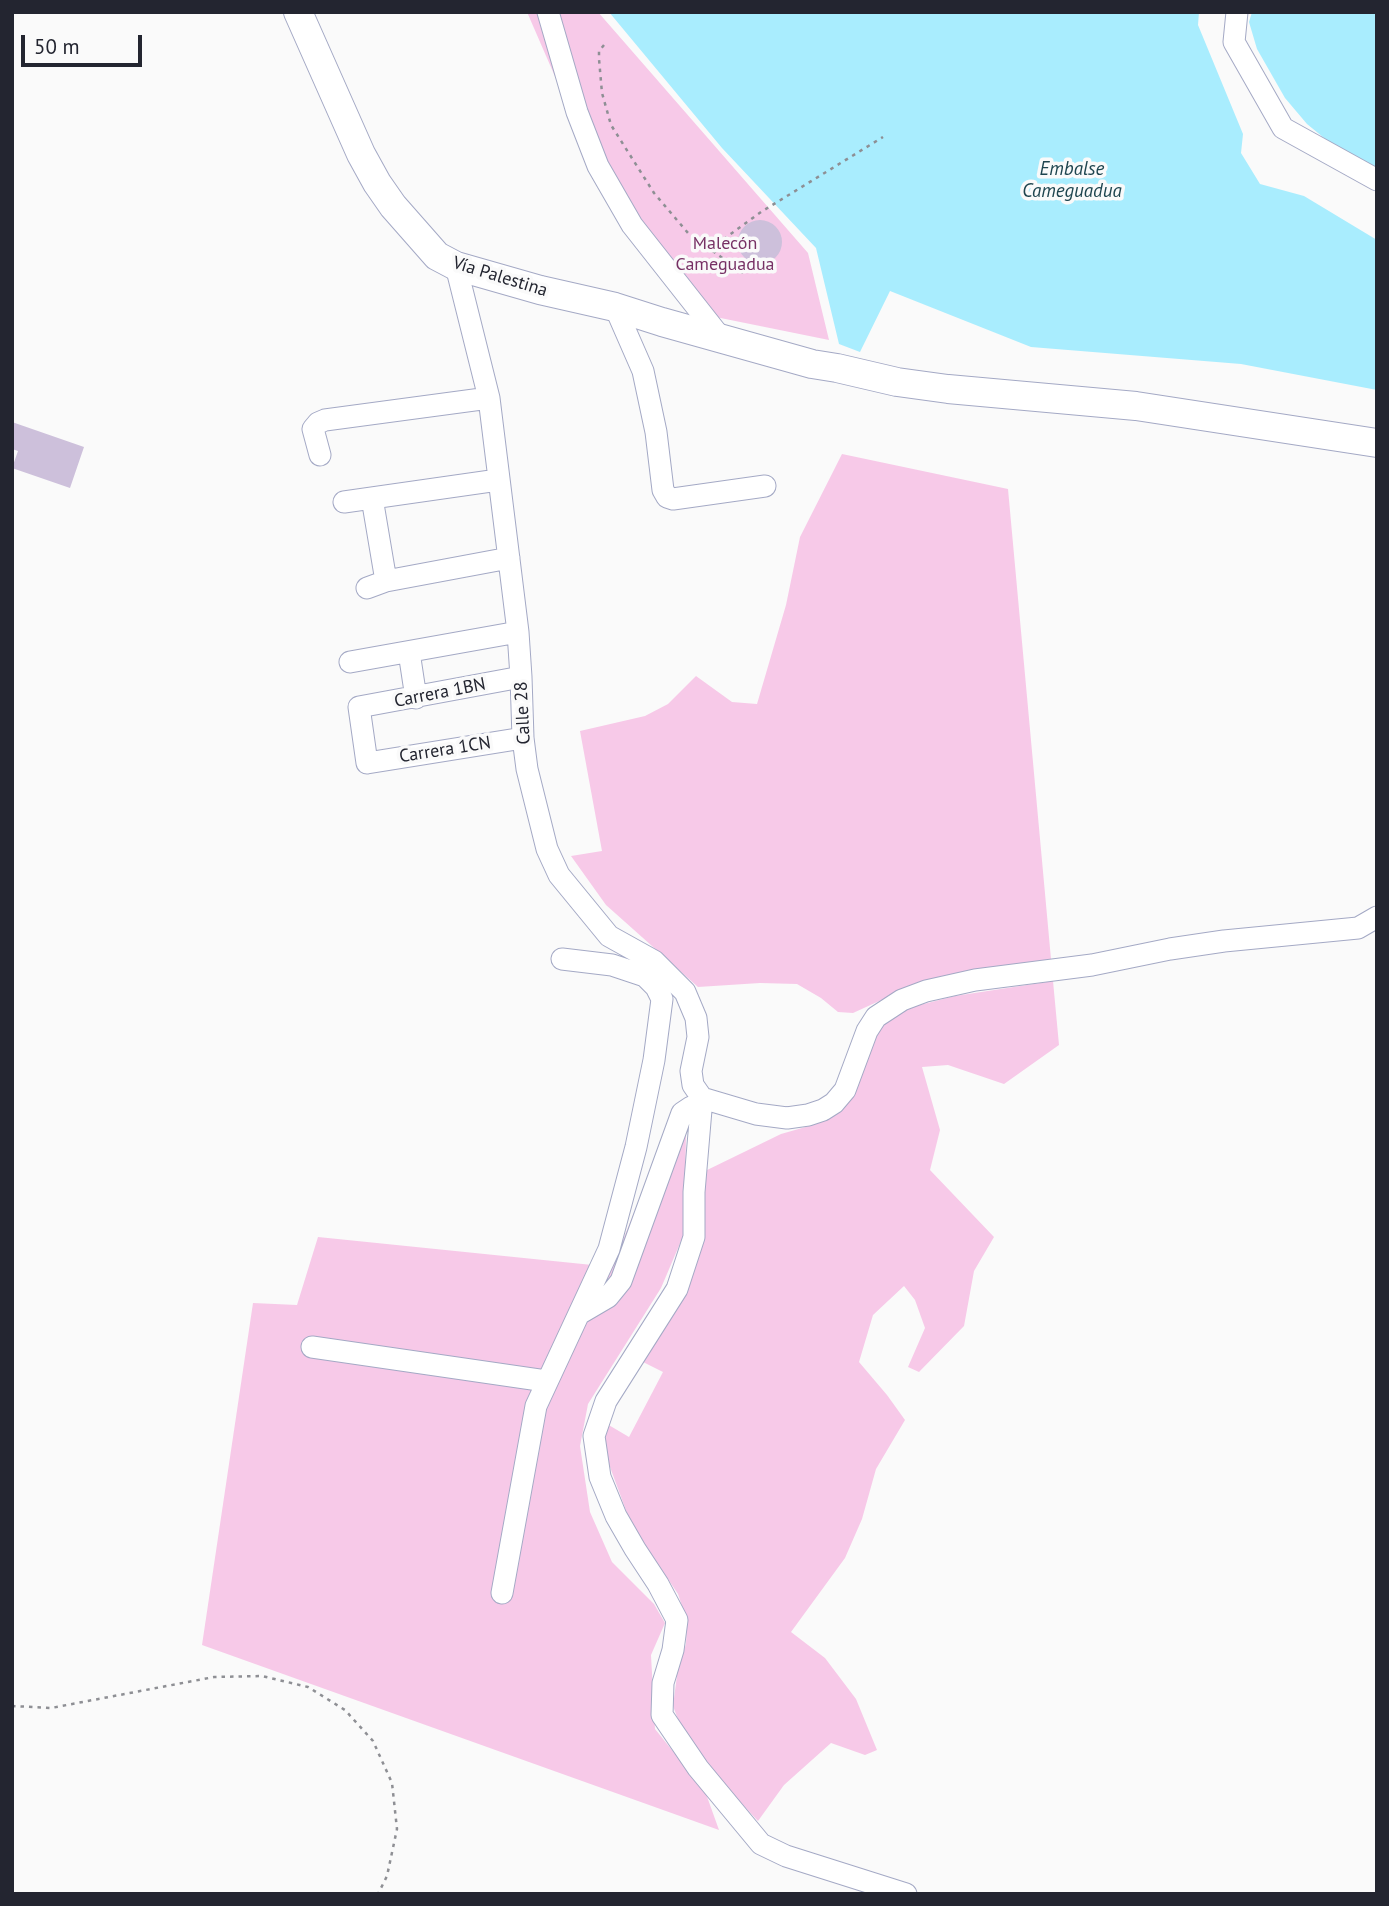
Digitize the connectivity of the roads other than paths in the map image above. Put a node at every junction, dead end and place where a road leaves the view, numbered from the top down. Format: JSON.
{"nodes":[{"id":1,"x":298,"y":12,"type":"edge"},
{"id":2,"x":548,"y":12,"type":"edge"},
{"id":3,"x":1237,"y":12,"type":"edge"},
{"id":4,"x":1377,"y":180,"type":"edge"},
{"id":5,"x":456,"y":266,"type":"junction"},
{"id":6,"x":615,"y":307,"type":"junction"},
{"id":7,"x":721,"y":338,"type":"junction"},
{"id":8,"x":489,"y":398,"type":"junction"},
{"id":9,"x":1377,"y":443,"type":"edge"},
{"id":10,"x":320,"y":455,"type":"dead end"},
{"id":11,"x":498,"y":480,"type":"junction"},
{"id":12,"x":765,"y":486,"type":"dead end"},
{"id":13,"x":372,"y":498,"type":"junction"},
{"id":14,"x":344,"y":502,"type":"dead end"},
{"id":15,"x":509,"y":558,"type":"junction"},
{"id":16,"x":517,"y":632,"type":"junction"},
{"id":17,"x":409,"y":652,"type":"junction"},
{"id":18,"x":350,"y":662,"type":"dead end"},
{"id":19,"x":521,"y":677,"type":"junction"},
{"id":20,"x":416,"y":698,"type":"junction"},
{"id":21,"x":523,"y":738,"type":"junction"},
{"id":22,"x":368,"y":763,"type":"joint"},
{"id":23,"x":1377,"y":917,"type":"edge"},
{"id":24,"x":562,"y":960,"type":"dead end"},
{"id":25,"x":701,"y":1103,"type":"junction"},
{"id":26,"x":579,"y":1314,"type":"junction"},
{"id":27,"x":312,"y":1347,"type":"dead end"},
{"id":28,"x":546,"y":1381,"type":"junction"},
{"id":29,"x":502,"y":1593,"type":"dead end"},
{"id":30,"x":906,"y":1894,"type":"edge"}],
"edges":[{"from":1,"to":5,"type":"main road","name":"Vía Palestina"},
{"from":2,"to":7,"type":"street"},
{"from":3,"to":4,"type":"street"},
{"from":5,"to":6,"type":"main road","name":"Vía Palestina"},
{"from":5,"to":8,"type":"street","name":"Calle 28"},
{"from":6,"to":7,"type":"main road","name":"Vía Palestina"},
{"from":6,"to":12,"type":"street"},
{"from":7,"to":9,"type":"main road","name":"Vía Palestina"},
{"from":8,"to":10,"type":"street"},
{"from":8,"to":11,"type":"street","name":"Calle 28"},
{"from":11,"to":13,"type":"street"},
{"from":11,"to":15,"type":"street","name":"Calle 28"},
{"from":13,"to":14,"type":"street"},
{"from":13,"to":15,"type":"street"},
{"from":15,"to":16,"type":"street","name":"Calle 28"},
{"from":16,"to":17,"type":"street"},
{"from":16,"to":19,"type":"street","name":"Calle 28"},
{"from":17,"to":18,"type":"street"},
{"from":17,"to":20,"type":"street"},
{"from":19,"to":20,"type":"street","name":"Carrera 1BN"},
{"from":19,"to":21,"type":"street","name":"Calle 28"},
{"from":20,"to":22,"type":"street","name":"Carrera 1BN"},
{"from":21,"to":22,"type":"street","name":"Carrera 1CN"},
{"from":21,"to":25,"type":"street","name":"Calle 28"},
{"from":23,"to":25,"type":"street"},
{"from":24,"to":26,"type":"street"},
{"from":25,"to":26,"type":"street"},
{"from":25,"to":30,"type":"street"},
{"from":26,"to":28,"type":"street"},
{"from":27,"to":28,"type":"street"},
{"from":28,"to":29,"type":"street"}]}
